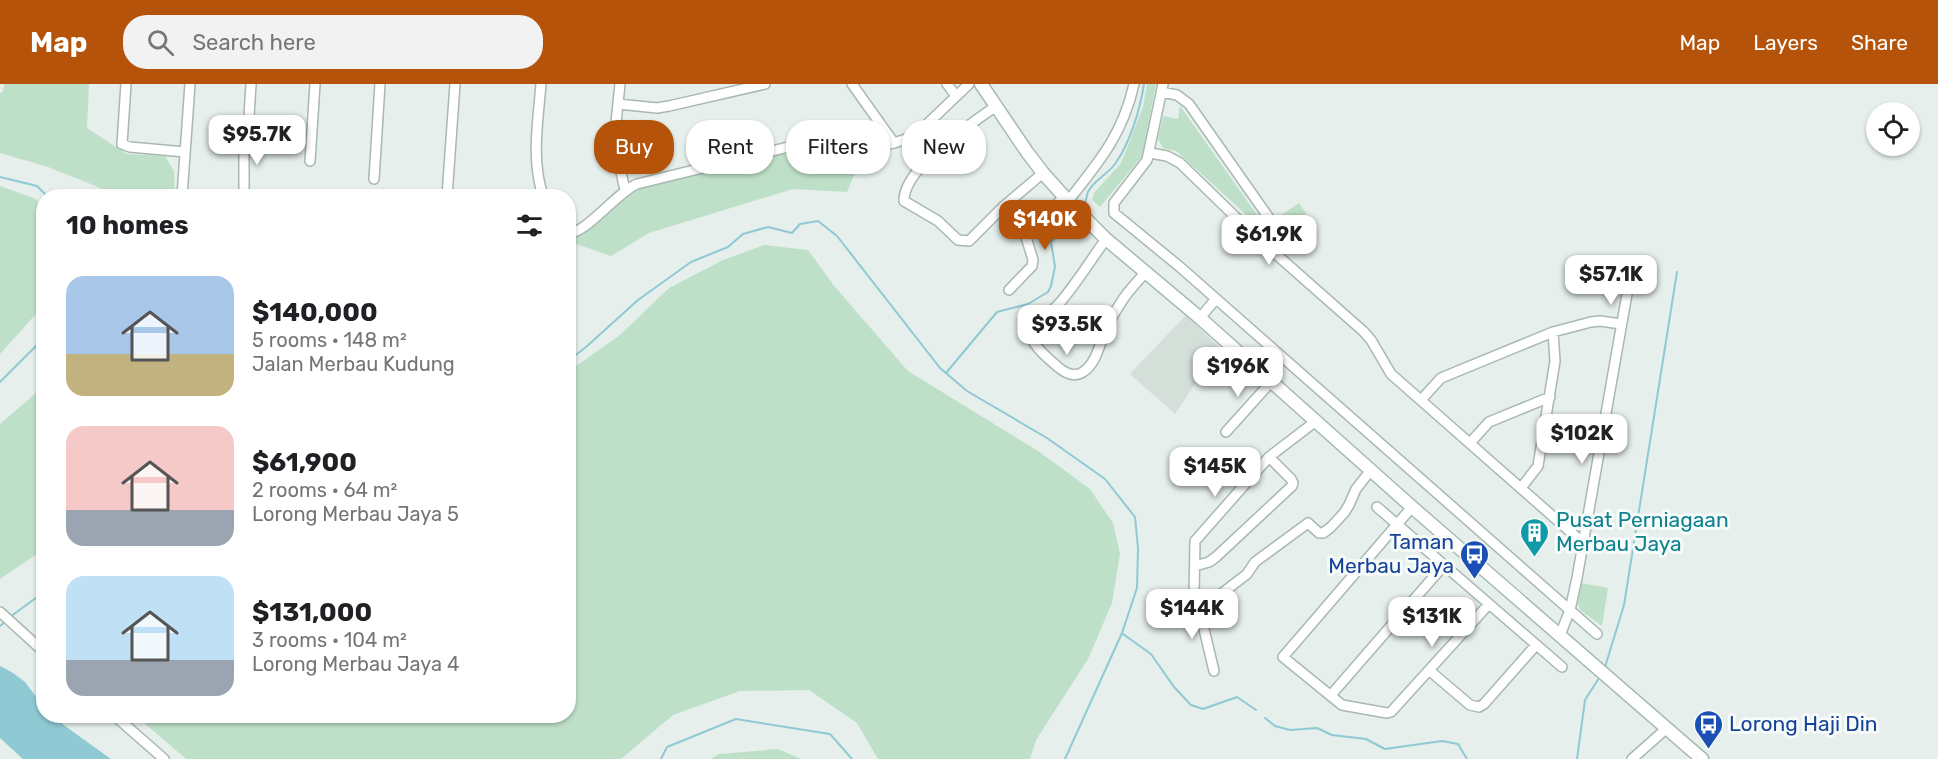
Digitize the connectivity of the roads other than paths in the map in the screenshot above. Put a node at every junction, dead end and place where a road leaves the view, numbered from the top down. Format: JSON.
{"nodes":[{"id":1,"x":126,"y":84,"type":"edge"},
{"id":2,"x":190,"y":84,"type":"edge"},
{"id":3,"x":251,"y":84,"type":"edge"},
{"id":4,"x":315,"y":84,"type":"edge"},
{"id":5,"x":380,"y":84,"type":"edge"},
{"id":6,"x":455,"y":84,"type":"edge"},
{"id":7,"x":541,"y":84,"type":"edge"},
{"id":8,"x":620,"y":84,"type":"edge"},
{"id":9,"x":765,"y":84,"type":"edge"},
{"id":10,"x":852,"y":84,"type":"edge"},
{"id":11,"x":947,"y":84,"type":"edge"},
{"id":12,"x":969,"y":84,"type":"edge"},
{"id":13,"x":981,"y":84,"type":"edge"},
{"id":14,"x":1134,"y":84,"type":"edge"},
{"id":15,"x":1162,"y":88,"type":"edge"},
{"id":16,"x":956,"y":96,"type":"junction"},
{"id":17,"x":618,"y":104,"type":"junction"},
{"id":18,"x":996,"y":106,"type":"junction"},
{"id":19,"x":894,"y":143,"type":"junction"},
{"id":20,"x":185,"y":152,"type":"junction"},
{"id":21,"x":1150,"y":153,"type":"junction"},
{"id":22,"x":310,"y":161,"type":"dead end"},
{"id":23,"x":1043,"y":173,"type":"junction"},
{"id":24,"x":374,"y":180,"type":"dead end"},
{"id":25,"x":182,"y":189,"type":"edge"},
{"id":26,"x":244,"y":189,"type":"edge"},
{"id":27,"x":448,"y":189,"type":"edge"},
{"id":28,"x":541,"y":189,"type":"edge"},
{"id":29,"x":625,"y":190,"type":"junction"},
{"id":30,"x":1066,"y":199,"type":"junction"},
{"id":31,"x":1269,"y":218,"type":"dead end"},
{"id":32,"x":576,"y":232,"type":"edge"},
{"id":33,"x":1106,"y":239,"type":"junction"},
{"id":34,"x":1146,"y":272,"type":"junction"},
{"id":35,"x":1009,"y":290,"type":"dead end"},
{"id":36,"x":1627,"y":294,"type":"dead end"},
{"id":37,"x":1215,"y":300,"type":"junction"},
{"id":38,"x":1200,"y":318,"type":"junction"},
{"id":39,"x":1621,"y":324,"type":"junction"},
{"id":40,"x":1553,"y":332,"type":"junction"},
{"id":41,"x":1271,"y":382,"type":"junction"},
{"id":42,"x":1550,"y":397,"type":"junction"},
{"id":43,"x":1420,"y":400,"type":"junction"},
{"id":44,"x":1316,"y":421,"type":"junction"},
{"id":45,"x":1226,"y":432,"type":"dead end"},
{"id":46,"x":1470,"y":443,"type":"junction"},
{"id":47,"x":1269,"y":457,"type":"junction"},
{"id":48,"x":1371,"y":470,"type":"junction"},
{"id":49,"x":1521,"y":488,"type":"junction"},
{"id":50,"x":1377,"y":507,"type":"dead end"},
{"id":51,"x":1412,"y":507,"type":"junction"},
{"id":52,"x":1397,"y":524,"type":"junction"},
{"id":53,"x":1582,"y":542,"type":"junction"},
{"id":54,"x":1444,"y":565,"type":"junction"},
{"id":55,"x":1195,"y":566,"type":"junction"},
{"id":56,"x":1198,"y":604,"type":"junction"},
{"id":57,"x":1490,"y":604,"type":"junction"},
{"id":58,"x":1570,"y":610,"type":"junction"},
{"id":59,"x":0,"y":612,"type":"edge"},
{"id":60,"x":1597,"y":634,"type":"dead end"},
{"id":61,"x":1560,"y":635,"type":"junction"},
{"id":62,"x":36,"y":645,"type":"edge"},
{"id":63,"x":1536,"y":645,"type":"junction"},
{"id":64,"x":1562,"y":667,"type":"dead end"},
{"id":65,"x":1430,"y":670,"type":"junction"},
{"id":66,"x":1214,"y":671,"type":"dead end"},
{"id":67,"x":1331,"y":696,"type":"junction"},
{"id":68,"x":123,"y":723,"type":"edge"},
{"id":69,"x":1666,"y":728,"type":"junction"},
{"id":70,"x":164,"y":759,"type":"edge"},
{"id":71,"x":1632,"y":759,"type":"edge"},
{"id":72,"x":1702,"y":759,"type":"edge"}],
"edges":[{"from":1,"to":20,"type":"street"},
{"from":2,"to":20,"type":"street"},
{"from":3,"to":26,"type":"street"},
{"from":4,"to":22,"type":"street"},
{"from":5,"to":24,"type":"street"},
{"from":6,"to":27,"type":"street"},
{"from":7,"to":28,"type":"street"},
{"from":8,"to":17,"type":"street"},
{"from":9,"to":17,"type":"street"},
{"from":10,"to":19,"type":"street"},
{"from":11,"to":16,"type":"street"},
{"from":12,"to":16,"type":"street"},
{"from":13,"to":18,"type":"main road"},
{"from":14,"to":30,"type":"street"},
{"from":15,"to":21,"type":"street"},
{"from":15,"to":31,"type":"street"},
{"from":16,"to":19,"type":"street"},
{"from":17,"to":29,"type":"street"},
{"from":18,"to":23,"type":"main road"},
{"from":18,"to":23,"type":"street"},
{"from":19,"to":29,"type":"street"},
{"from":20,"to":25,"type":"street"},
{"from":21,"to":37,"type":"street"},
{"from":21,"to":43,"type":"street"},
{"from":23,"to":30,"type":"main road"},
{"from":29,"to":32,"type":"street"},
{"from":30,"to":33,"type":"main road"},
{"from":30,"to":35,"type":"street"},
{"from":33,"to":34,"type":"main road"},
{"from":33,"to":34,"type":"street"},
{"from":34,"to":38,"type":"main road"},
{"from":36,"to":39,"type":"street"},
{"from":37,"to":38,"type":"street"},
{"from":37,"to":58,"type":"street"},
{"from":38,"to":41,"type":"main road"},
{"from":39,"to":40,"type":"street"},
{"from":39,"to":53,"type":"street"},
{"from":40,"to":42,"type":"street"},
{"from":40,"to":43,"type":"street"},
{"from":41,"to":44,"type":"main road"},
{"from":41,"to":45,"type":"street"},
{"from":42,"to":46,"type":"street"},
{"from":42,"to":49,"type":"street"},
{"from":43,"to":46,"type":"street"},
{"from":44,"to":47,"type":"street"},
{"from":44,"to":48,"type":"main road"},
{"from":46,"to":49,"type":"street"},
{"from":47,"to":55,"type":"street"},
{"from":47,"to":55,"type":"street"},
{"from":48,"to":51,"type":"main road"},
{"from":48,"to":56,"type":"street"},
{"from":49,"to":53,"type":"street"},
{"from":50,"to":52,"type":"street"},
{"from":51,"to":52,"type":"street"},
{"from":51,"to":61,"type":"main road"},
{"from":52,"to":54,"type":"street"},
{"from":52,"to":67,"type":"street"},
{"from":53,"to":58,"type":"street"},
{"from":54,"to":57,"type":"street"},
{"from":54,"to":67,"type":"street"},
{"from":55,"to":56,"type":"street"},
{"from":56,"to":66,"type":"street"},
{"from":57,"to":63,"type":"street"},
{"from":57,"to":65,"type":"street"},
{"from":58,"to":60,"type":"street"},
{"from":58,"to":61,"type":"street"},
{"from":59,"to":62,"type":"street"},
{"from":61,"to":69,"type":"main road"},
{"from":63,"to":64,"type":"street"},
{"from":63,"to":65,"type":"street"},
{"from":65,"to":67,"type":"street"},
{"from":68,"to":70,"type":"street"},
{"from":69,"to":71,"type":"street"},
{"from":69,"to":72,"type":"main road"}]}
